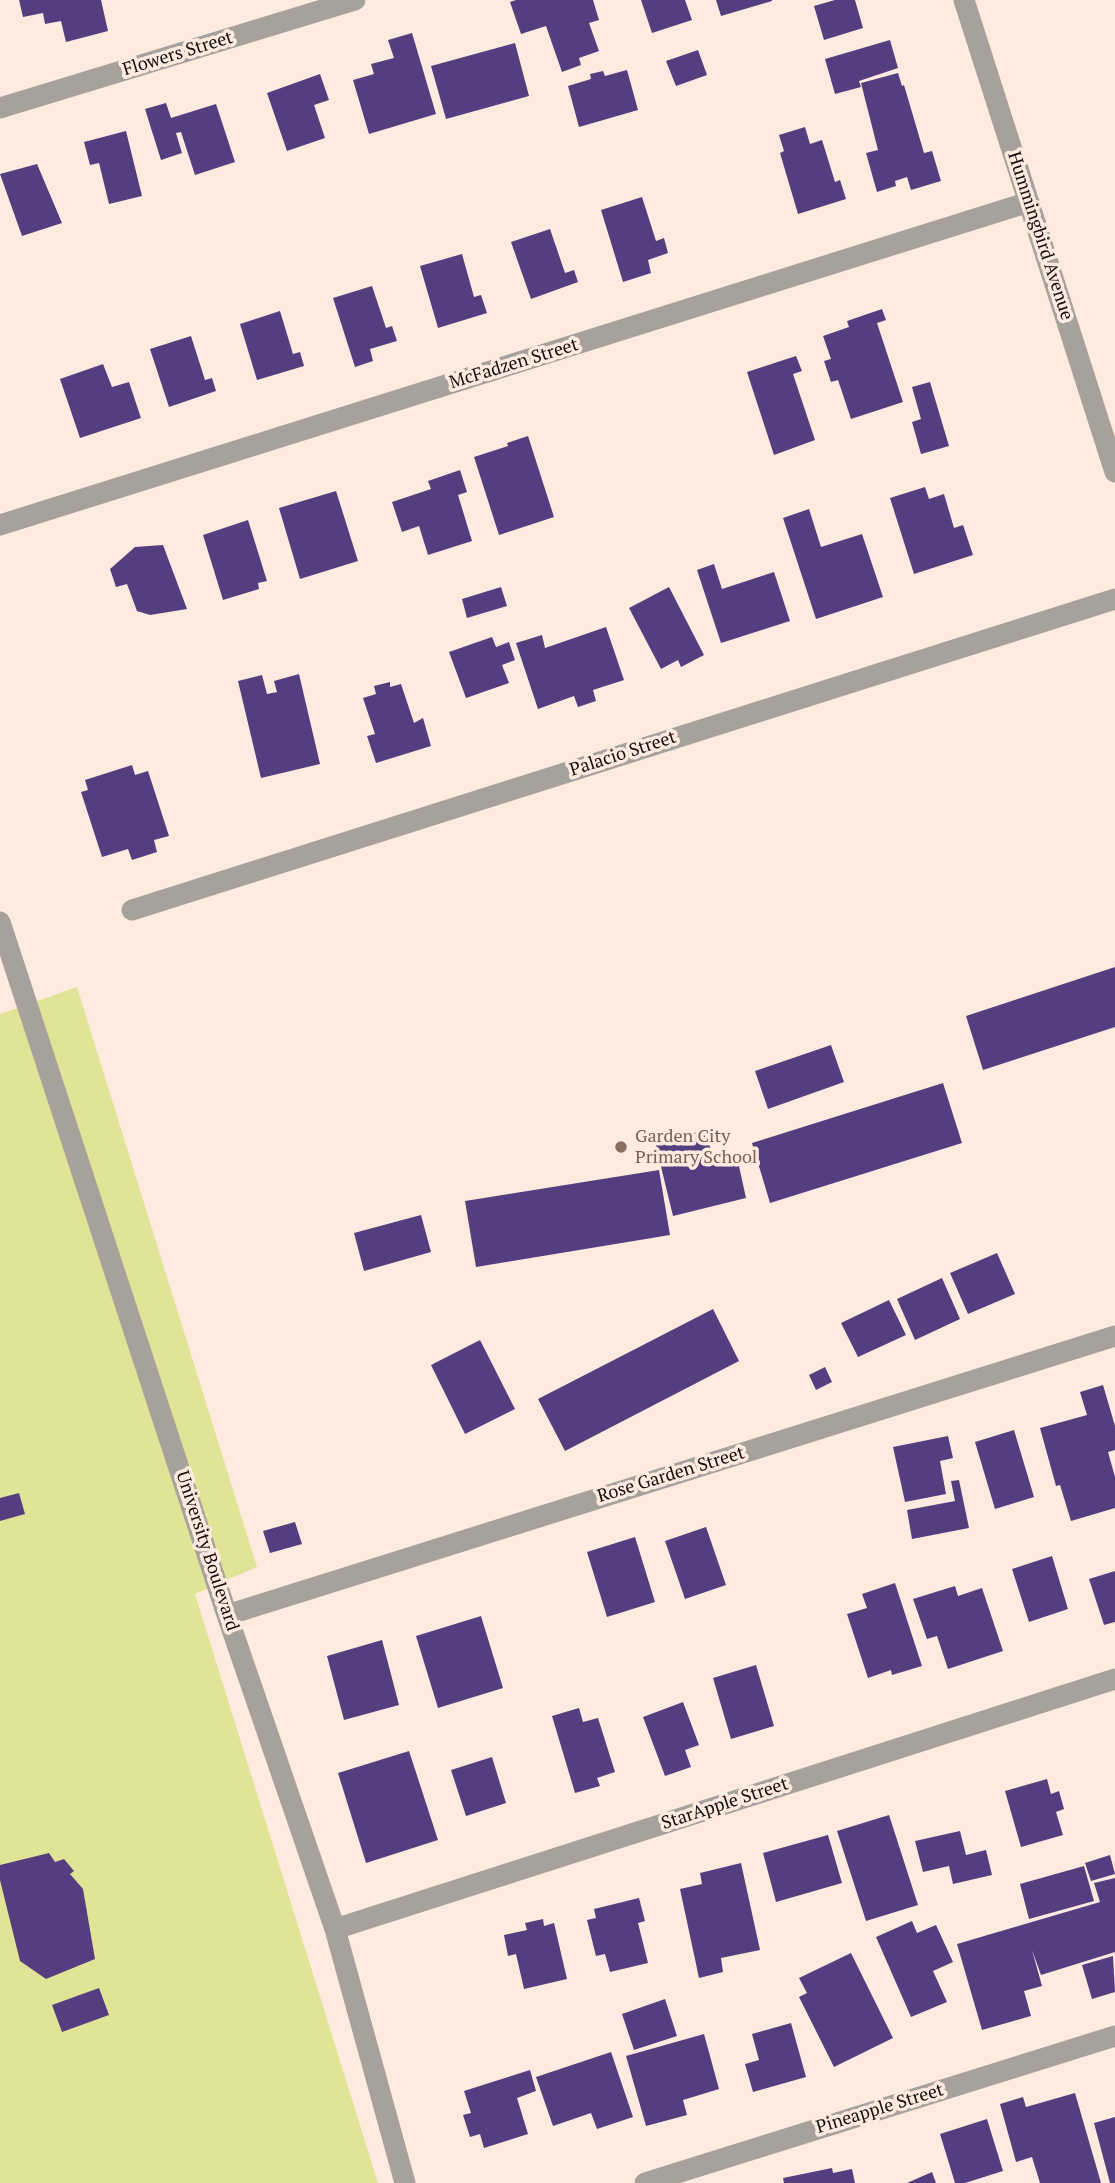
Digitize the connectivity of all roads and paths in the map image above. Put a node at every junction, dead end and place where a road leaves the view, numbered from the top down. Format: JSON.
{"nodes":[{"id":1,"x":355,"y":0,"type":"edge"},
{"id":2,"x":964,"y":0,"type":"edge"},
{"id":3,"x":0,"y":108,"type":"edge"},
{"id":4,"x":1029,"y":202,"type":"junction"},
{"id":5,"x":1115,"y":472,"type":"edge"},
{"id":6,"x":0,"y":526,"type":"edge"},
{"id":7,"x":1115,"y":599,"type":"edge"},
{"id":8,"x":132,"y":910,"type":"dead end"},
{"id":9,"x":0,"y":922,"type":"edge"},
{"id":10,"x":1115,"y":1336,"type":"edge"},
{"id":11,"x":227,"y":1615,"type":"junction"},
{"id":12,"x":1115,"y":1679,"type":"edge"},
{"id":13,"x":335,"y":1929,"type":"junction"},
{"id":14,"x":1115,"y":2036,"type":"edge"},
{"id":15,"x":405,"y":2183,"type":"edge"},
{"id":16,"x":645,"y":2183,"type":"edge"}],
"edges":[{"from":1,"to":3,"type":"street","name":"Flowers Street"},
{"from":2,"to":4,"type":"street","name":"Hummingbird Avenue"},
{"from":4,"to":5,"type":"street","name":"Hummingbird Avenue"},
{"from":4,"to":6,"type":"street","name":"McFadzen Street"},
{"from":7,"to":8,"type":"street","name":"Palacio Street"},
{"from":9,"to":11,"type":"street","name":"University Boulevard"},
{"from":10,"to":11,"type":"street","name":"Rose Garden Street"},
{"from":11,"to":13,"type":"street","name":"University Boulevard"},
{"from":12,"to":13,"type":"street","name":"StarApple Street"},
{"from":13,"to":15,"type":"street","name":"University Boulevard"},
{"from":14,"to":16,"type":"street","name":"Pineapple Street"}]}
